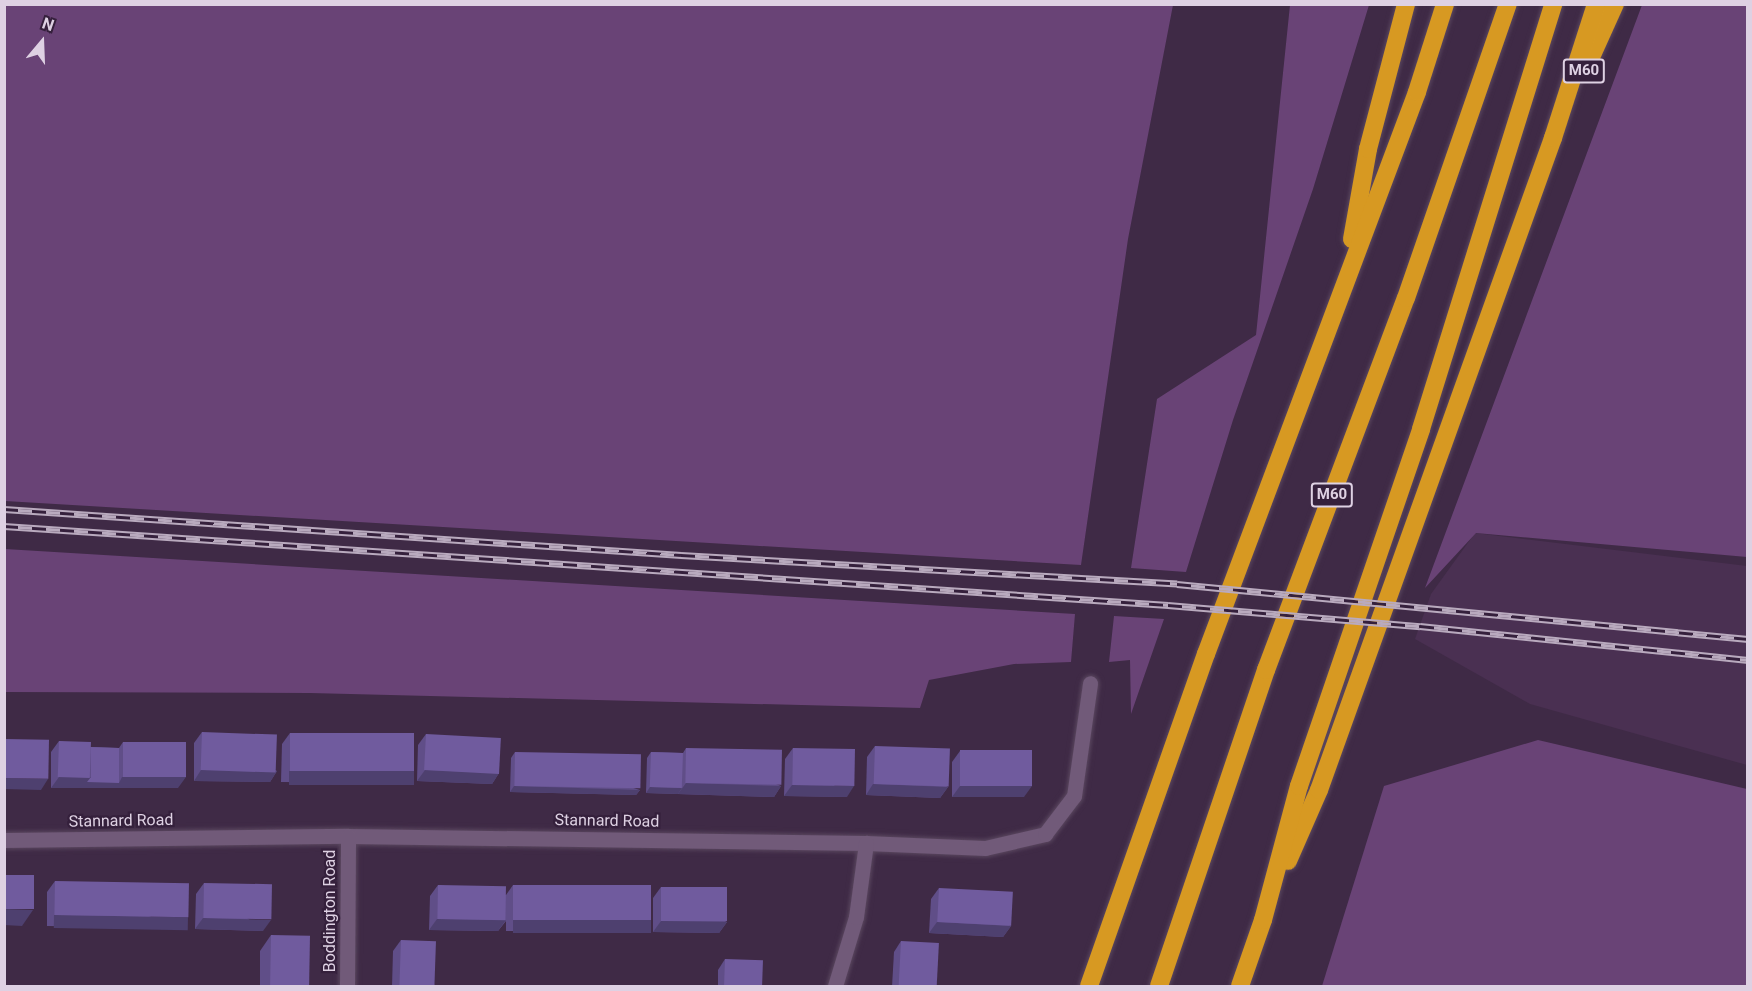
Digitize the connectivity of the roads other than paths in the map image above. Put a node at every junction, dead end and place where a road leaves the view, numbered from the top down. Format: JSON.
{"nodes":[{"id":1,"x":1406,"y":4,"type":"edge"},
{"id":2,"x":1445,"y":4,"type":"edge"},
{"id":3,"x":1508,"y":4,"type":"edge"},
{"id":4,"x":1553,"y":4,"type":"edge"},
{"id":5,"x":1596,"y":4,"type":"edge"},
{"id":6,"x":1615,"y":4,"type":"edge"},
{"id":7,"x":1553,"y":138,"type":"junction"},
{"id":8,"x":1345,"y":282,"type":"junction"},
{"id":9,"x":1090,"y":683,"type":"dead end"},
{"id":10,"x":348,"y":836,"type":"junction"},
{"id":11,"x":4,"y":840,"type":"edge"},
{"id":12,"x":866,"y":843,"type":"junction"},
{"id":13,"x":1263,"y":920,"type":"junction"},
{"id":14,"x":347,"y":987,"type":"edge"},
{"id":15,"x":835,"y":987,"type":"edge"},
{"id":16,"x":1089,"y":987,"type":"edge"},
{"id":17,"x":1159,"y":987,"type":"edge"},
{"id":18,"x":1240,"y":987,"type":"edge"}],
"edges":[{"from":1,"to":8,"type":"highway"},
{"from":2,"to":8,"type":"highway"},
{"from":3,"to":17,"type":"highway","number":"M60"},
{"from":4,"to":13,"type":"highway","number":"M60"},
{"from":5,"to":7,"type":"highway","number":"M60"},
{"from":6,"to":7,"type":"highway","number":"M60"},
{"from":7,"to":13,"type":"highway","number":"M60"},
{"from":8,"to":16,"type":"highway"},
{"from":9,"to":12,"type":"street","name":"Stannard Road"},
{"from":10,"to":11,"type":"street","name":"Stannard Road"},
{"from":10,"to":12,"type":"street","name":"Stannard Road"},
{"from":10,"to":14,"type":"street","name":"Boddington Road"},
{"from":12,"to":15,"type":"street"},
{"from":13,"to":18,"type":"highway","number":"M60"}]}
